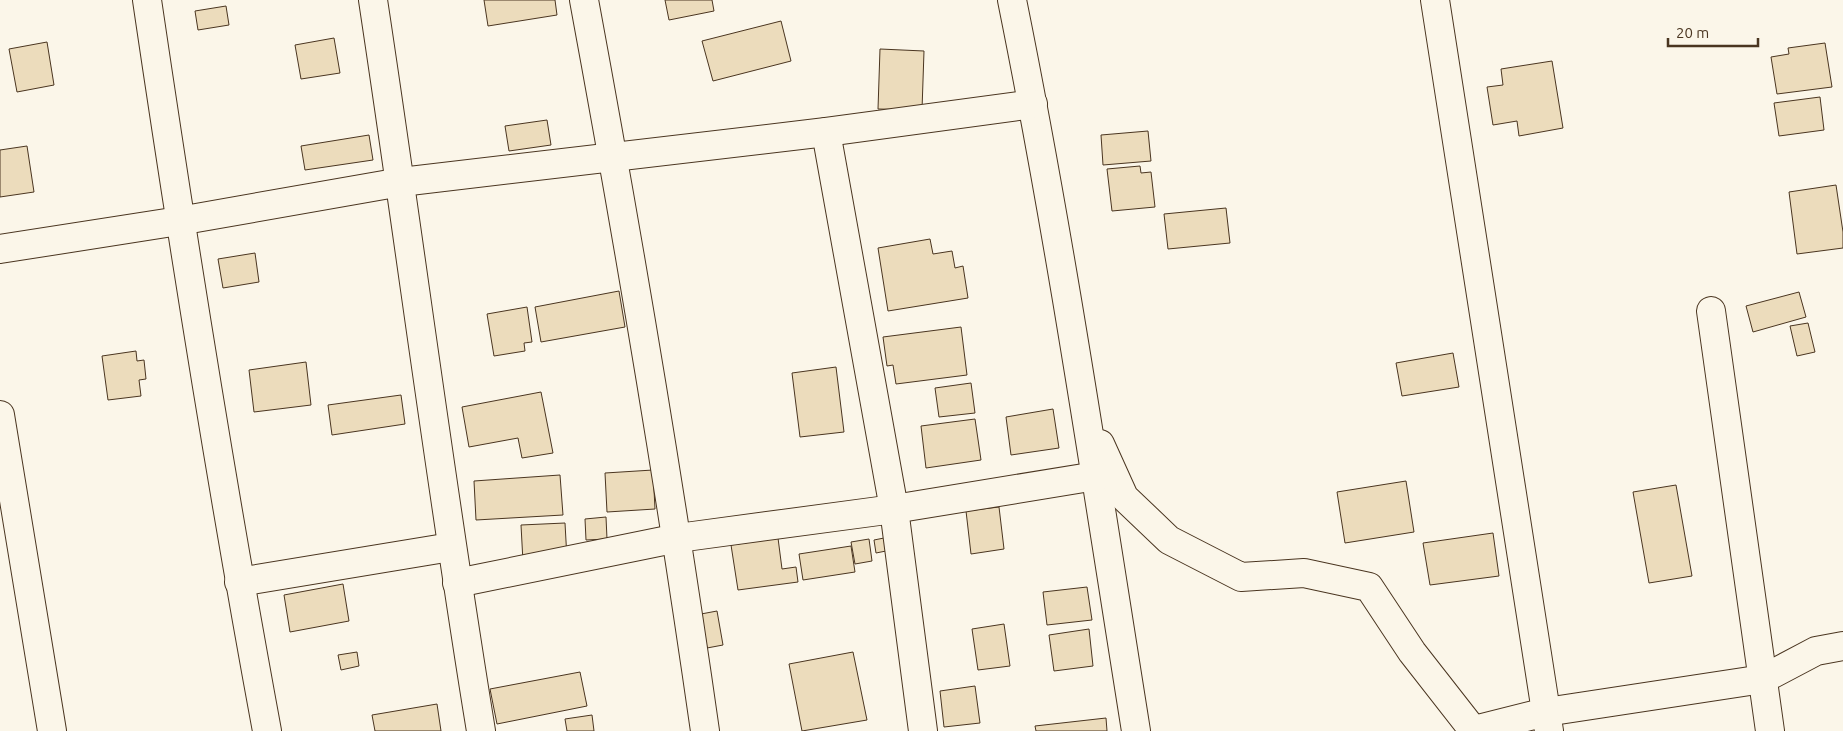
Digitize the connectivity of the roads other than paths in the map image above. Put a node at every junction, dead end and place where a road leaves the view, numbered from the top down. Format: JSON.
{"nodes":[{"id":1,"x":147,"y":0,"type":"edge"},
{"id":2,"x":373,"y":0,"type":"edge"},
{"id":3,"x":584,"y":0,"type":"edge"},
{"id":4,"x":1012,"y":0,"type":"edge"},
{"id":5,"x":1435,"y":0,"type":"edge"},
{"id":6,"x":1033,"y":104,"type":"junction"},
{"id":7,"x":826,"y":132,"type":"junction"},
{"id":8,"x":613,"y":157,"type":"junction"},
{"id":9,"x":401,"y":182,"type":"junction"},
{"id":10,"x":179,"y":221,"type":"junction"},
{"id":11,"x":0,"y":249,"type":"edge"},
{"id":12,"x":1712,"y":311,"type":"dead end"},
{"id":13,"x":1086,"y":413,"type":"junction"},
{"id":14,"x":0,"y":415,"type":"edge"},
{"id":15,"x":1096,"y":476,"type":"junction"},
{"id":16,"x":894,"y":509,"type":"junction"},
{"id":17,"x":678,"y":538,"type":"junction"},
{"id":18,"x":451,"y":546,"type":"junction"},
{"id":19,"x":239,"y":582,"type":"junction"},
{"id":20,"x":457,"y":583,"type":"junction"},
{"id":21,"x":1843,"y":646,"type":"edge"},
{"id":22,"x":1763,"y":679,"type":"junction"},
{"id":23,"x":1548,"y":722,"type":"edge"},
{"id":24,"x":52,"y":731,"type":"edge"},
{"id":25,"x":267,"y":731,"type":"edge"},
{"id":26,"x":481,"y":731,"type":"edge"},
{"id":27,"x":705,"y":731,"type":"edge"},
{"id":28,"x":924,"y":731,"type":"edge"},
{"id":29,"x":1136,"y":731,"type":"edge"},
{"id":30,"x":1472,"y":731,"type":"edge"},
{"id":31,"x":1770,"y":731,"type":"edge"}],
"edges":[{"from":1,"to":10,"type":"street"},
{"from":2,"to":9,"type":"street"},
{"from":3,"to":8,"type":"street"},
{"from":4,"to":6,"type":"street"},
{"from":5,"to":23,"type":"street"},
{"from":6,"to":7,"type":"street"},
{"from":6,"to":13,"type":"street"},
{"from":7,"to":8,"type":"street"},
{"from":7,"to":16,"type":"street"},
{"from":8,"to":9,"type":"street"},
{"from":8,"to":17,"type":"street"},
{"from":9,"to":10,"type":"street"},
{"from":9,"to":18,"type":"street"},
{"from":10,"to":11,"type":"street"},
{"from":10,"to":19,"type":"street"},
{"from":12,"to":22,"type":"street"},
{"from":13,"to":15,"type":"street"},
{"from":13,"to":30,"type":"street"},
{"from":14,"to":24,"type":"street"},
{"from":15,"to":16,"type":"street"},
{"from":15,"to":29,"type":"street"},
{"from":16,"to":17,"type":"street"},
{"from":16,"to":28,"type":"street"},
{"from":17,"to":20,"type":"street"},
{"from":17,"to":27,"type":"street"},
{"from":18,"to":19,"type":"street"},
{"from":18,"to":20,"type":"street"},
{"from":19,"to":25,"type":"street"},
{"from":20,"to":26,"type":"street"},
{"from":21,"to":22,"type":"street"},
{"from":22,"to":23,"type":"street"},
{"from":22,"to":31,"type":"street"},
{"from":23,"to":30,"type":"street"}]}
